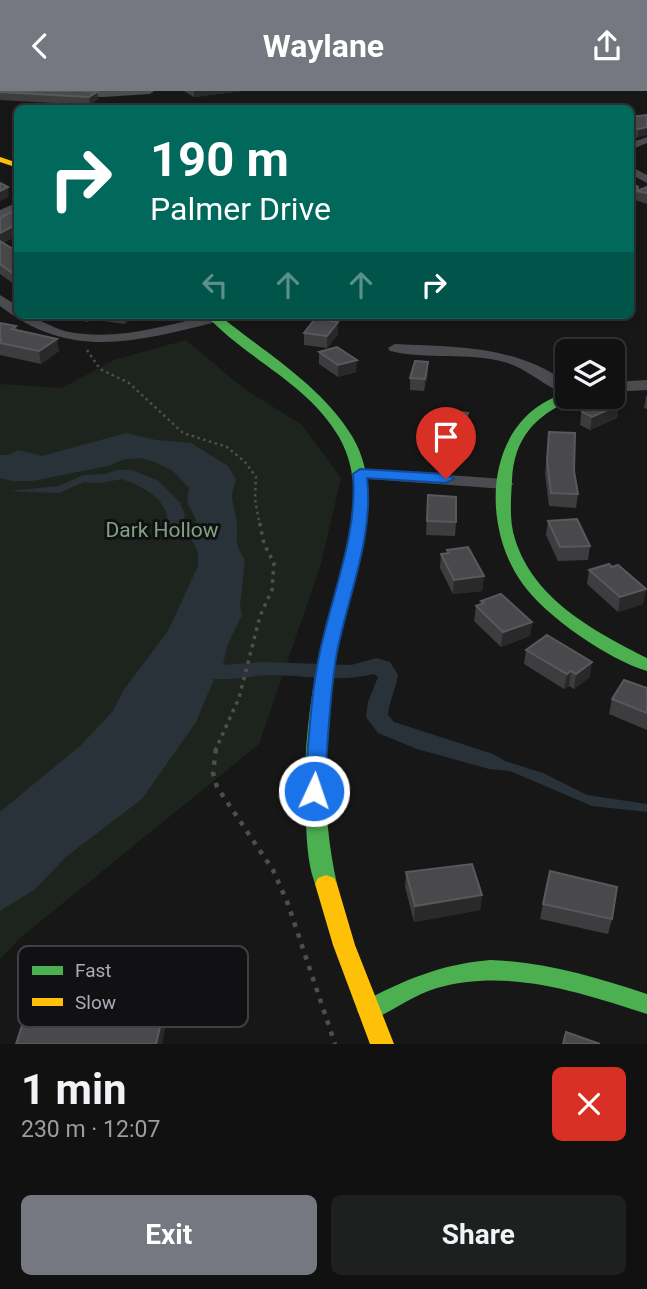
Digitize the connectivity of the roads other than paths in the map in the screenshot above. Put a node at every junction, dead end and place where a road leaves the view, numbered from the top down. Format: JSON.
{"nodes":[{"id":1,"x":19,"y":91,"type":"edge"},
{"id":2,"x":150,"y":91,"type":"edge"},
{"id":3,"x":0,"y":299,"type":"edge"},
{"id":4,"x":14,"y":310,"type":"edge"},
{"id":5,"x":27,"y":319,"type":"edge"},
{"id":6,"x":204,"y":319,"type":"edge"},
{"id":7,"x":215,"y":319,"type":"edge"},
{"id":8,"x":395,"y":348,"type":"dead end"},
{"id":9,"x":555,"y":381,"type":"edge"},
{"id":10,"x":647,"y":385,"type":"edge"},
{"id":11,"x":625,"y":386,"type":"edge"},
{"id":12,"x":555,"y":403,"type":"edge"},
{"id":13,"x":360,"y":474,"type":"junction"},
{"id":14,"x":505,"y":484,"type":"junction"},
{"id":15,"x":647,"y":665,"type":"edge"},
{"id":16,"x":647,"y":1005,"type":"edge"},
{"id":17,"x":369,"y":1010,"type":"junction"},
{"id":18,"x":382,"y":1044,"type":"edge"}],
"edges":[{"from":1,"to":2,"type":"street"},
{"from":3,"to":4,"type":"street"},
{"from":5,"to":6,"type":"street"},
{"from":7,"to":13,"type":"main road"},
{"from":8,"to":9,"type":"street"},
{"from":10,"to":11,"type":"street"},
{"from":12,"to":14,"type":"main road"},
{"from":13,"to":14,"type":"street"},
{"from":13,"to":17,"type":"main road"},
{"from":14,"to":15,"type":"main road"},
{"from":16,"to":17,"type":"main road"},
{"from":17,"to":18,"type":"main road"}]}
